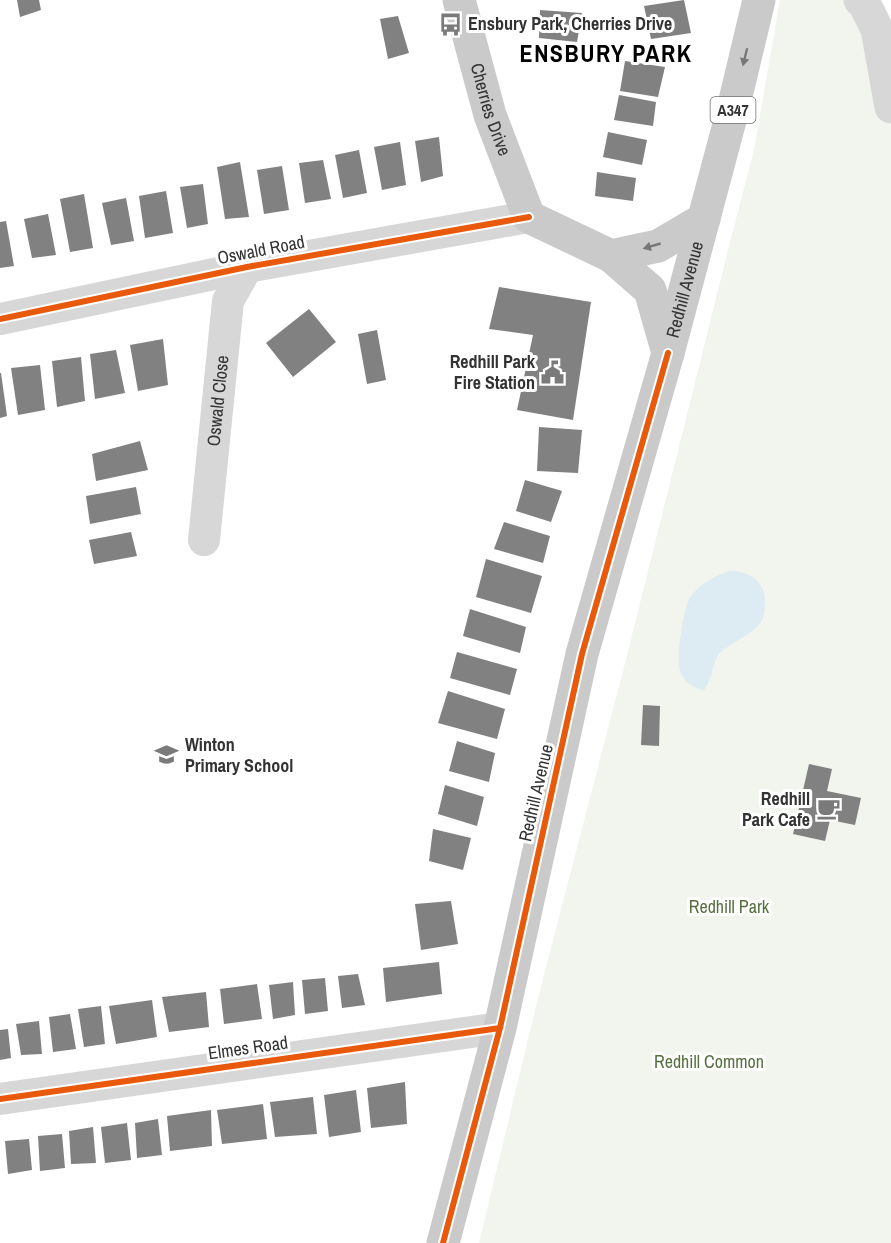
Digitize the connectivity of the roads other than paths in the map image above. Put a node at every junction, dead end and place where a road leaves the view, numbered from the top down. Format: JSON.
{"nodes":[{"id":1,"x":459,"y":0,"type":"edge"},
{"id":2,"x":759,"y":0,"type":"edge"},
{"id":3,"x":860,"y":0,"type":"edge"},
{"id":4,"x":886,"y":56,"type":"edge"},
{"id":5,"x":891,"y":107,"type":"edge"},
{"id":6,"x":529,"y":217,"type":"junction"},
{"id":7,"x":704,"y":219,"type":"junction"},
{"id":8,"x":611,"y":256,"type":"junction"},
{"id":9,"x":247,"y":267,"type":"junction"},
{"id":10,"x":0,"y":319,"type":"edge"},
{"id":11,"x":668,"y":353,"type":"junction"},
{"id":12,"x":204,"y":540,"type":"dead end"},
{"id":13,"x":500,"y":1028,"type":"junction"},
{"id":14,"x":0,"y":1098,"type":"edge"},
{"id":15,"x":443,"y":1243,"type":"edge"}],
"edges":[{"from":1,"to":6,"type":"main road","name":"Cherries Drive"},
{"from":2,"to":7,"type":"main road","name":"Redhill Avenue","number":"A347","one_way":true},
{"from":3,"to":4,"type":"street"},
{"from":4,"to":5,"type":"street"},
{"from":6,"to":8,"type":"main road"},
{"from":6,"to":9,"type":"street","name":"Oswald Road"},
{"from":7,"to":8,"type":"main road","one_way":true},
{"from":7,"to":11,"type":"main road","name":"Redhill Avenue","number":"A347"},
{"from":8,"to":11,"type":"main road"},
{"from":9,"to":10,"type":"street","name":"Oswald Road"},
{"from":9,"to":12,"type":"street","name":"Oswald Close"},
{"from":11,"to":13,"type":"main road","name":"Redhill Avenue","number":"A347"},
{"from":13,"to":14,"type":"street","name":"Elmes Road"},
{"from":13,"to":15,"type":"main road","name":"Redhill Avenue","number":"A347"}]}
